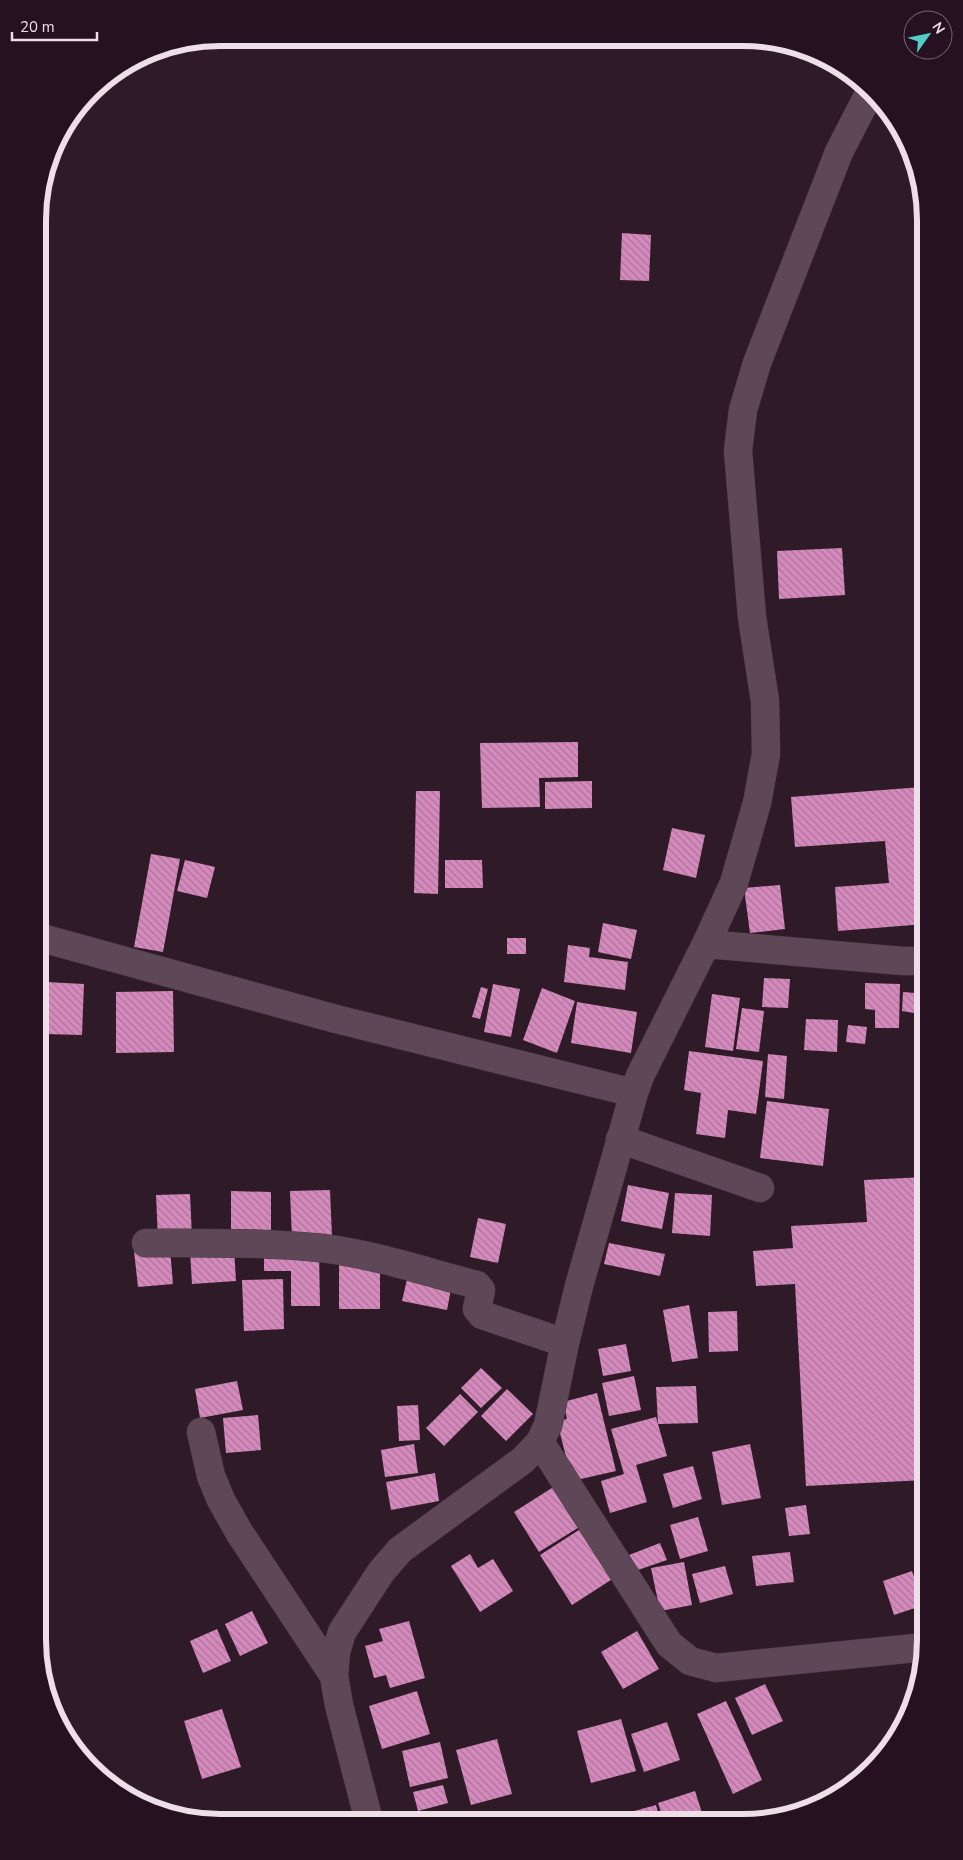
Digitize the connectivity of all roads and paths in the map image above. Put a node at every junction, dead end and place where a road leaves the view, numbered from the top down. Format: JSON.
{"nodes":[{"id":1,"x":867,"y":99,"type":"edge"},
{"id":2,"x":46,"y":939,"type":"edge"},
{"id":3,"x":706,"y":944,"type":"junction"},
{"id":4,"x":916,"y":961,"type":"edge"},
{"id":5,"x":634,"y":1093,"type":"junction"},
{"id":6,"x":620,"y":1139,"type":"junction"},
{"id":7,"x":760,"y":1188,"type":"dead end"},
{"id":8,"x":146,"y":1243,"type":"dead end"},
{"id":9,"x":565,"y":1343,"type":"junction"},
{"id":10,"x":201,"y":1432,"type":"dead end"},
{"id":11,"x":540,"y":1442,"type":"junction"},
{"id":12,"x":916,"y":1648,"type":"edge"},
{"id":13,"x":334,"y":1676,"type":"junction"},
{"id":14,"x":368,"y":1814,"type":"edge"}],
"edges":[{"from":1,"to":3,"type":"street"},
{"from":2,"to":5,"type":"street"},
{"from":3,"to":4,"type":"street"},
{"from":3,"to":5,"type":"street"},
{"from":5,"to":6,"type":"street"},
{"from":6,"to":7,"type":"street"},
{"from":6,"to":9,"type":"street"},
{"from":8,"to":9,"type":"street"},
{"from":9,"to":11,"type":"street"},
{"from":10,"to":13,"type":"street"},
{"from":11,"to":12,"type":"street"},
{"from":11,"to":13,"type":"street"},
{"from":13,"to":14,"type":"street"}]}
